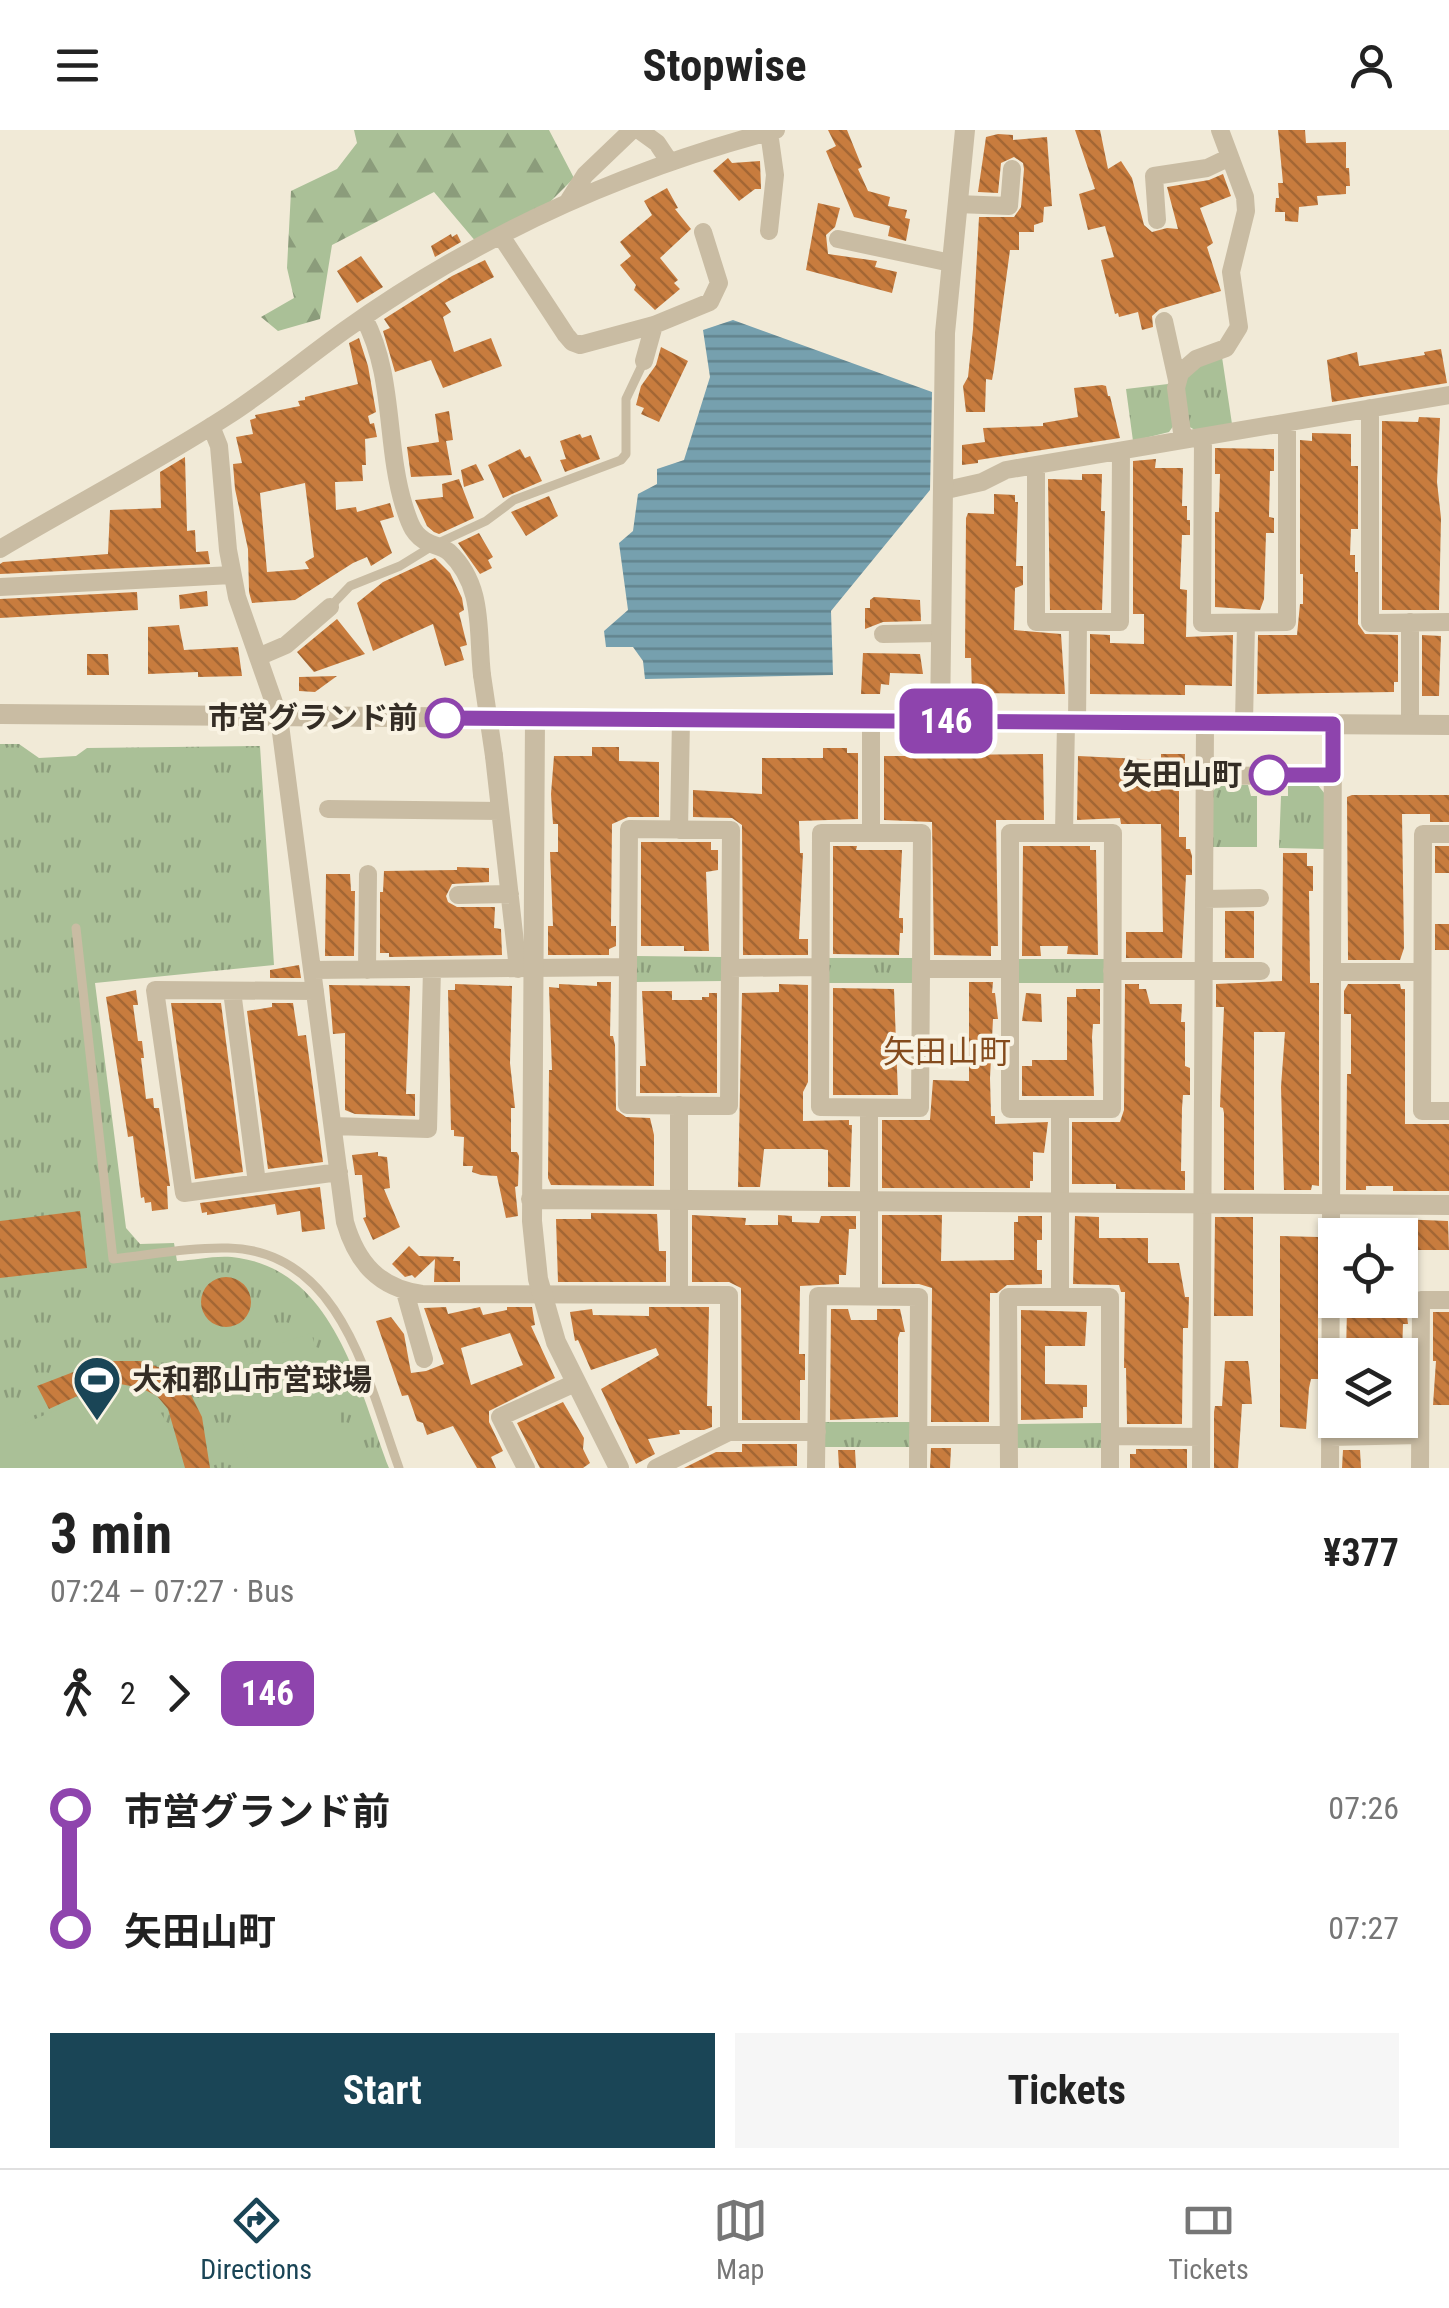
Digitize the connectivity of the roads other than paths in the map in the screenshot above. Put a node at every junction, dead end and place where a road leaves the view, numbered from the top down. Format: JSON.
{"nodes":[{"id":1,"x":636,"y":130,"type":"edge"},
{"id":2,"x":965,"y":130,"type":"edge"},
{"id":3,"x":1220,"y":130,"type":"edge"},
{"id":4,"x":773,"y":131,"type":"edge"},
{"id":5,"x":1230,"y":157,"type":"junction"},
{"id":6,"x":669,"y":161,"type":"junction"},
{"id":7,"x":1012,"y":169,"type":"dead end"},
{"id":8,"x":569,"y":200,"type":"junction"},
{"id":9,"x":957,"y":204,"type":"junction"},
{"id":10,"x":1158,"y":220,"type":"dead end"},
{"id":11,"x":769,"y":231,"type":"dead end"},
{"id":12,"x":702,"y":232,"type":"dead end"},
{"id":13,"x":501,"y":236,"type":"junction"},
{"id":14,"x":838,"y":239,"type":"dead end"},
{"id":15,"x":950,"y":263,"type":"junction"},
{"id":16,"x":364,"y":318,"type":"junction"},
{"id":17,"x":1164,"y":320,"type":"dead end"},
{"id":18,"x":654,"y":325,"type":"junction"},
{"id":19,"x":644,"y":361,"type":"joint"},
{"id":20,"x":1177,"y":380,"type":"junction"},
{"id":21,"x":1449,"y":394,"type":"edge"},
{"id":22,"x":1370,"y":408,"type":"junction"},
{"id":23,"x":1288,"y":422,"type":"junction"},
{"id":24,"x":211,"y":426,"type":"junction"},
{"id":25,"x":1204,"y":437,"type":"junction"},
{"id":26,"x":1183,"y":440,"type":"junction"},
{"id":27,"x":1121,"y":451,"type":"junction"},
{"id":28,"x":1036,"y":465,"type":"junction"},
{"id":29,"x":942,"y":491,"type":"junction"},
{"id":30,"x":434,"y":545,"type":"junction"},
{"id":31,"x":0,"y":549,"type":"edge"},
{"id":32,"x":232,"y":576,"type":"junction"},
{"id":33,"x":0,"y":587,"type":"edge"},
{"id":34,"x":330,"y":606,"type":"joint"},
{"id":35,"x":1078,"y":622,"type":"junction"},
{"id":36,"x":1246,"y":622,"type":"junction"},
{"id":37,"x":1410,"y":622,"type":"junction"},
{"id":38,"x":1449,"y":622,"type":"edge"},
{"id":39,"x":940,"y":633,"type":"junction"},
{"id":40,"x":883,"y":634,"type":"dead end"},
{"id":41,"x":258,"y":657,"type":"junction"},
{"id":42,"x":0,"y":714,"type":"edge"},
{"id":43,"x":279,"y":716,"type":"junction"},
{"id":44,"x":535,"y":718,"type":"junction"},
{"id":45,"x":681,"y":719,"type":"junction"},
{"id":46,"x":872,"y":720,"type":"junction"},
{"id":47,"x":940,"y":721,"type":"junction"},
{"id":48,"x":1072,"y":722,"type":"junction"},
{"id":49,"x":1205,"y":723,"type":"junction"},
{"id":50,"x":1244,"y":723,"type":"junction"},
{"id":51,"x":1333,"y":724,"type":"junction"},
{"id":52,"x":1410,"y":724,"type":"junction"},
{"id":53,"x":1449,"y":725,"type":"edge"},
{"id":54,"x":1333,"y":775,"type":"junction"},
{"id":55,"x":1205,"y":776,"type":"junction"},
{"id":56,"x":328,"y":809,"type":"dead end"},
{"id":57,"x":500,"y":811,"type":"junction"},
{"id":58,"x":679,"y":830,"type":"junction"},
{"id":59,"x":871,"y":832,"type":"junction"},
{"id":60,"x":1064,"y":833,"type":"junction"},
{"id":61,"x":1449,"y":834,"type":"edge"},
{"id":62,"x":368,"y":874,"type":"dead end"},
{"id":63,"x":510,"y":894,"type":"junction"},
{"id":64,"x":458,"y":895,"type":"dead end"},
{"id":65,"x":1260,"y":898,"type":"dead end"},
{"id":66,"x":1204,"y":899,"type":"junction"},
{"id":67,"x":76,"y":928,"type":"dead end"},
{"id":68,"x":628,"y":967,"type":"junction"},
{"id":69,"x":820,"y":967,"type":"junction"},
{"id":70,"x":526,"y":968,"type":"junction"},
{"id":71,"x":730,"y":968,"type":"junction"},
{"id":72,"x":921,"y":968,"type":"junction"},
{"id":73,"x":1010,"y":969,"type":"junction"},
{"id":74,"x":312,"y":970,"type":"junction"},
{"id":75,"x":368,"y":970,"type":"junction"},
{"id":76,"x":432,"y":970,"type":"junction"},
{"id":77,"x":1204,"y":970,"type":"junction"},
{"id":78,"x":1112,"y":971,"type":"junction"},
{"id":79,"x":1260,"y":971,"type":"dead end"},
{"id":80,"x":1332,"y":972,"type":"junction"},
{"id":81,"x":1422,"y":972,"type":"junction"},
{"id":82,"x":232,"y":990,"type":"junction"},
{"id":83,"x":315,"y":991,"type":"junction"},
{"id":84,"x":679,"y":1105,"type":"junction"},
{"id":85,"x":869,"y":1108,"type":"junction"},
{"id":86,"x":1060,"y":1109,"type":"junction"},
{"id":87,"x":1449,"y":1111,"type":"edge"},
{"id":88,"x":333,"y":1126,"type":"junction"},
{"id":89,"x":339,"y":1172,"type":"junction"},
{"id":90,"x":257,"y":1183,"type":"junction"},
{"id":91,"x":531,"y":1199,"type":"junction"},
{"id":92,"x":679,"y":1200,"type":"junction"},
{"id":93,"x":869,"y":1201,"type":"junction"},
{"id":94,"x":1061,"y":1202,"type":"junction"},
{"id":95,"x":1202,"y":1203,"type":"junction"},
{"id":96,"x":1332,"y":1204,"type":"junction"},
{"id":97,"x":1449,"y":1205,"type":"edge"},
{"id":98,"x":406,"y":1292,"type":"junction"},
{"id":99,"x":542,"y":1294,"type":"junction"},
{"id":100,"x":678,"y":1294,"type":"junction"},
{"id":101,"x":869,"y":1296,"type":"junction"},
{"id":102,"x":1060,"y":1297,"type":"junction"},
{"id":103,"x":1449,"y":1300,"type":"edge"},
{"id":104,"x":1331,"y":1338,"type":"edge"},
{"id":105,"x":424,"y":1359,"type":"dead end"},
{"id":106,"x":575,"y":1383,"type":"junction"},
{"id":107,"x":729,"y":1432,"type":"junction"},
{"id":108,"x":817,"y":1432,"type":"junction"},
{"id":109,"x":918,"y":1435,"type":"junction"},
{"id":110,"x":1008,"y":1435,"type":"junction"},
{"id":111,"x":1110,"y":1436,"type":"junction"},
{"id":112,"x":1420,"y":1436,"type":"joint"},
{"id":113,"x":1201,"y":1438,"type":"junction"},
{"id":114,"x":1330,"y":1438,"type":"edge"},
{"id":115,"x":399,"y":1468,"type":"edge"},
{"id":116,"x":526,"y":1468,"type":"edge"},
{"id":117,"x":618,"y":1468,"type":"edge"},
{"id":118,"x":656,"y":1468,"type":"edge"},
{"id":119,"x":816,"y":1468,"type":"edge"},
{"id":120,"x":918,"y":1468,"type":"edge"},
{"id":121,"x":1008,"y":1468,"type":"edge"},
{"id":122,"x":1110,"y":1468,"type":"edge"},
{"id":123,"x":1201,"y":1468,"type":"edge"},
{"id":124,"x":1330,"y":1468,"type":"edge"},
{"id":125,"x":1420,"y":1468,"type":"edge"}],
"edges":[{"from":1,"to":6,"type":"street"},
{"from":1,"to":8,"type":"street"},
{"from":2,"to":9,"type":"street"},
{"from":3,"to":5,"type":"street"},
{"from":4,"to":6,"type":"street"},
{"from":4,"to":11,"type":"street"},
{"from":5,"to":10,"type":"street"},
{"from":5,"to":20,"type":"street"},
{"from":6,"to":8,"type":"street"},
{"from":7,"to":9,"type":"street"},
{"from":8,"to":13,"type":"street"},
{"from":9,"to":15,"type":"street"},
{"from":12,"to":18,"type":"street"},
{"from":13,"to":16,"type":"street"},
{"from":13,"to":18,"type":"street"},
{"from":14,"to":15,"type":"street"},
{"from":15,"to":29,"type":"street"},
{"from":16,"to":24,"type":"street"},
{"from":16,"to":30,"type":"street"},
{"from":17,"to":20,"type":"street"},
{"from":18,"to":19,"type":"street"},
{"from":19,"to":30,"type":"lane"},
{"from":20,"to":26,"type":"street"},
{"from":21,"to":22,"type":"street"},
{"from":22,"to":23,"type":"street"},
{"from":22,"to":37,"type":"street"},
{"from":23,"to":25,"type":"street"},
{"from":23,"to":36,"type":"street"},
{"from":24,"to":31,"type":"street"},
{"from":24,"to":32,"type":"street"},
{"from":25,"to":26,"type":"street"},
{"from":25,"to":36,"type":"street"},
{"from":26,"to":27,"type":"street"},
{"from":27,"to":28,"type":"street"},
{"from":27,"to":35,"type":"street"},
{"from":28,"to":29,"type":"street"},
{"from":28,"to":35,"type":"street"},
{"from":29,"to":39,"type":"street"},
{"from":30,"to":34,"type":"lane"},
{"from":30,"to":57,"type":"street","bridge":true},
{"from":32,"to":33,"type":"street"},
{"from":32,"to":41,"type":"street"},
{"from":34,"to":41,"type":"street"},
{"from":35,"to":48,"type":"street"},
{"from":36,"to":50,"type":"street"},
{"from":37,"to":38,"type":"street"},
{"from":37,"to":52,"type":"street"},
{"from":39,"to":40,"type":"street"},
{"from":39,"to":47,"type":"street"},
{"from":41,"to":43,"type":"street"},
{"from":42,"to":43,"type":"street"},
{"from":43,"to":44,"type":"street"},
{"from":43,"to":74,"type":"street"},
{"from":44,"to":45,"type":"street"},
{"from":44,"to":70,"type":"street"},
{"from":45,"to":46,"type":"street"},
{"from":45,"to":58,"type":"street"},
{"from":46,"to":47,"type":"street"},
{"from":46,"to":59,"type":"street"},
{"from":47,"to":48,"type":"street"},
{"from":48,"to":49,"type":"street"},
{"from":48,"to":60,"type":"street"},
{"from":49,"to":50,"type":"street"},
{"from":49,"to":55,"type":"street"},
{"from":50,"to":51,"type":"street"},
{"from":51,"to":52,"type":"street"},
{"from":51,"to":54,"type":"street"},
{"from":52,"to":53,"type":"street"},
{"from":54,"to":55,"type":"street"},
{"from":54,"to":80,"type":"street"},
{"from":55,"to":66,"type":"street"},
{"from":56,"to":57,"type":"street"},
{"from":57,"to":63,"type":"street"},
{"from":58,"to":68,"type":"street"},
{"from":58,"to":71,"type":"street"},
{"from":59,"to":69,"type":"street"},
{"from":59,"to":72,"type":"street"},
{"from":60,"to":73,"type":"street"},
{"from":60,"to":78,"type":"street"},
{"from":61,"to":81,"type":"street"},
{"from":62,"to":75,"type":"street"},
{"from":63,"to":64,"type":"street"},
{"from":63,"to":70,"type":"street"},
{"from":65,"to":66,"type":"street"},
{"from":66,"to":77,"type":"street"},
{"from":67,"to":115,"type":"lane"},
{"from":68,"to":70,"type":"street"},
{"from":68,"to":84,"type":"street"},
{"from":69,"to":71,"type":"street"},
{"from":69,"to":85,"type":"street"},
{"from":70,"to":76,"type":"street"},
{"from":70,"to":91,"type":"street"},
{"from":71,"to":84,"type":"street"},
{"from":72,"to":73,"type":"street"},
{"from":72,"to":85,"type":"street"},
{"from":73,"to":86,"type":"street"},
{"from":74,"to":75,"type":"street"},
{"from":74,"to":83,"type":"street"},
{"from":75,"to":76,"type":"street"},
{"from":76,"to":88,"type":"street"},
{"from":77,"to":78,"type":"street"},
{"from":77,"to":79,"type":"street"},
{"from":77,"to":95,"type":"street"},
{"from":78,"to":86,"type":"street"},
{"from":80,"to":81,"type":"street"},
{"from":80,"to":96,"type":"street"},
{"from":81,"to":87,"type":"street"},
{"from":82,"to":83,"type":"street"},
{"from":82,"to":90,"type":"street"},
{"from":82,"to":90,"type":"street"},
{"from":83,"to":88,"type":"street"},
{"from":84,"to":92,"type":"street"},
{"from":85,"to":93,"type":"street"},
{"from":86,"to":94,"type":"street"},
{"from":88,"to":89,"type":"street"},
{"from":89,"to":90,"type":"street"},
{"from":89,"to":98,"type":"street"},
{"from":91,"to":92,"type":"street"},
{"from":91,"to":99,"type":"street"},
{"from":92,"to":93,"type":"street"},
{"from":92,"to":100,"type":"street"},
{"from":93,"to":94,"type":"street"},
{"from":93,"to":101,"type":"street"},
{"from":94,"to":95,"type":"street"},
{"from":94,"to":102,"type":"street"},
{"from":95,"to":96,"type":"street"},
{"from":95,"to":113,"type":"street"},
{"from":96,"to":97,"type":"street"},
{"from":96,"to":104,"type":"street"},
{"from":98,"to":99,"type":"street"},
{"from":98,"to":105,"type":"street"},
{"from":99,"to":100,"type":"street"},
{"from":99,"to":106,"type":"street"},
{"from":100,"to":107,"type":"street"},
{"from":101,"to":108,"type":"street"},
{"from":101,"to":109,"type":"street"},
{"from":102,"to":110,"type":"street"},
{"from":102,"to":111,"type":"street"},
{"from":103,"to":112,"type":"street"},
{"from":106,"to":116,"type":"street"},
{"from":106,"to":117,"type":"street"},
{"from":107,"to":108,"type":"street"},
{"from":107,"to":118,"type":"street"},
{"from":108,"to":119,"type":"street"},
{"from":109,"to":110,"type":"street"},
{"from":109,"to":120,"type":"street"},
{"from":110,"to":121,"type":"street"},
{"from":111,"to":113,"type":"street"},
{"from":111,"to":122,"type":"street"},
{"from":112,"to":125,"type":"street"},
{"from":113,"to":123,"type":"street"},
{"from":114,"to":124,"type":"street"}]}
